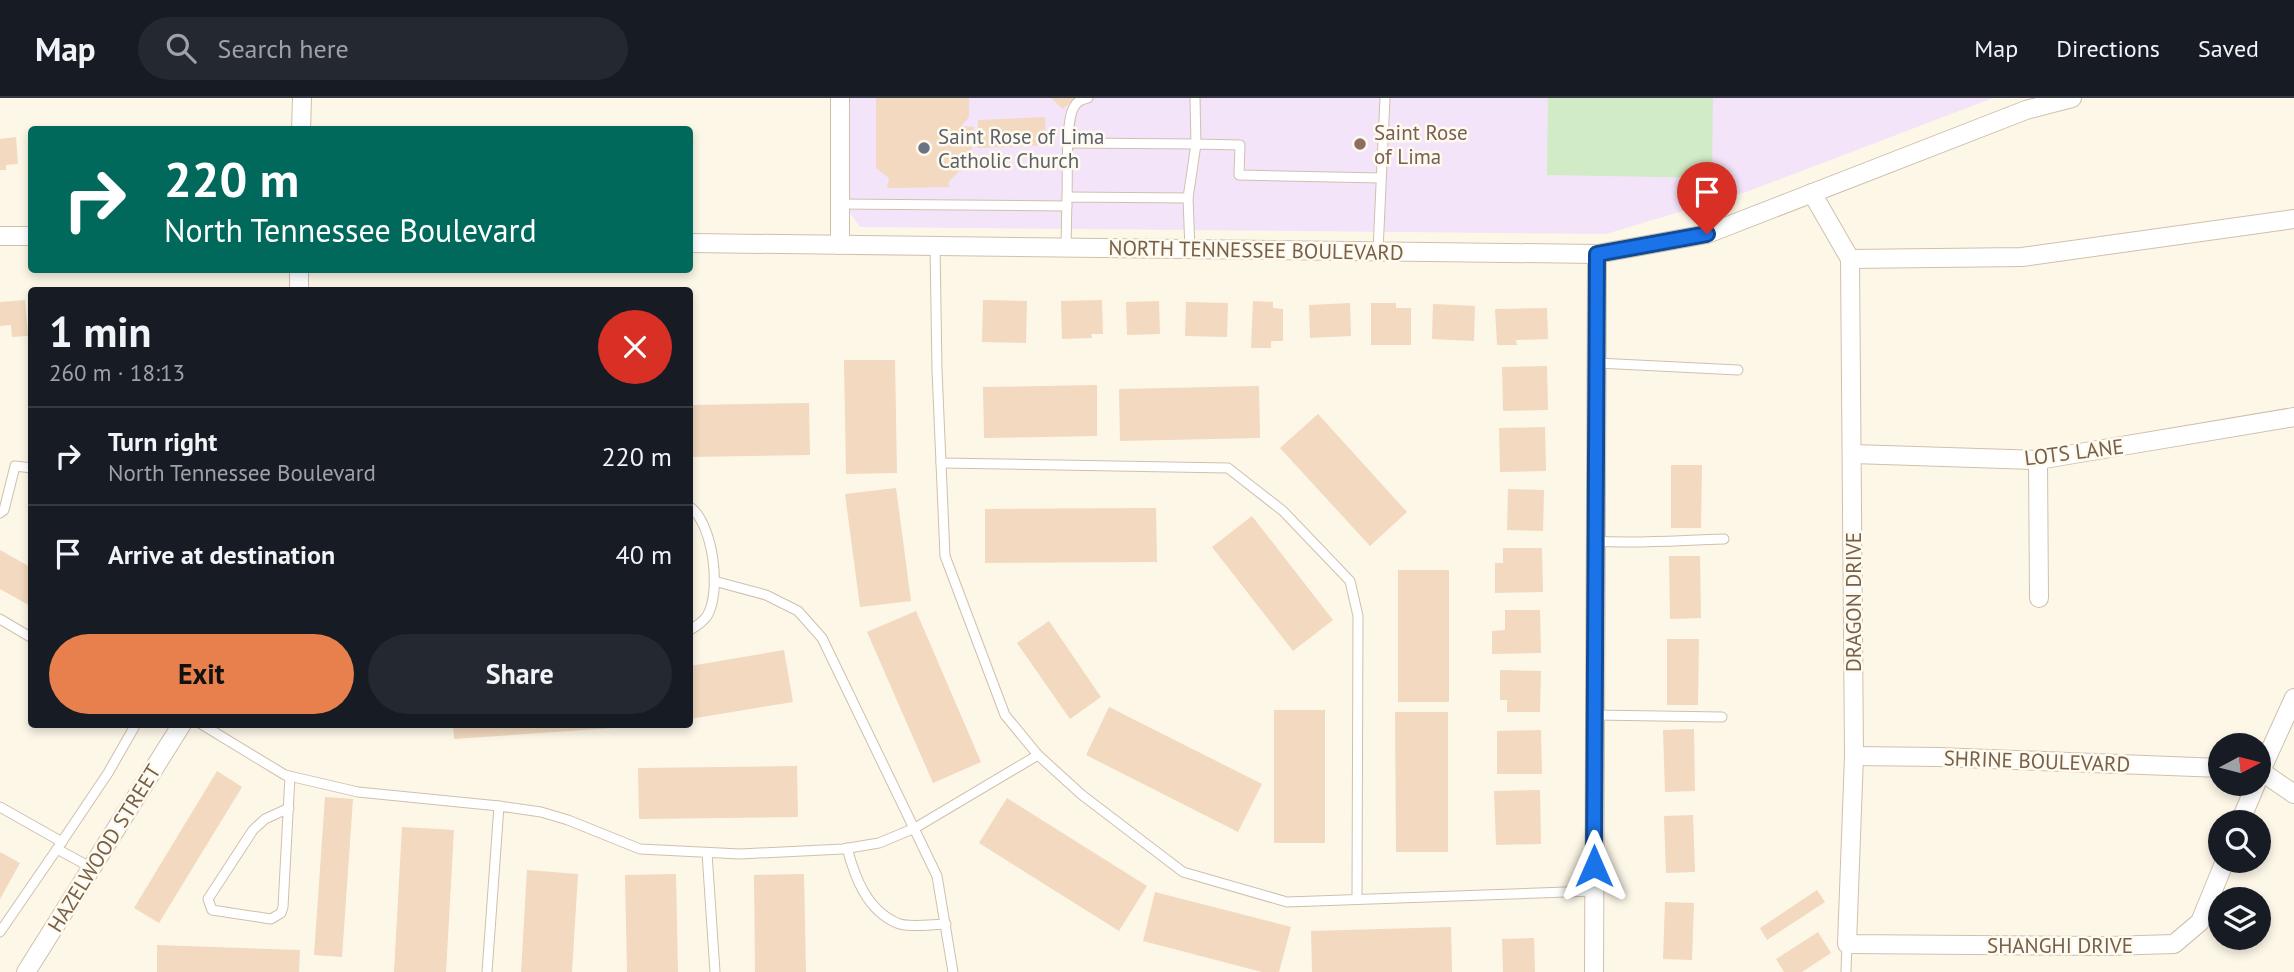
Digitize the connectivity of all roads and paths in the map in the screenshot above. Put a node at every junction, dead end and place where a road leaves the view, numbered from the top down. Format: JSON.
{"nodes":[{"id":1,"x":302,"y":98,"type":"edge"},
{"id":2,"x":840,"y":98,"type":"edge"},
{"id":3,"x":1088,"y":98,"type":"edge"},
{"id":4,"x":1195,"y":98,"type":"edge"},
{"id":5,"x":1385,"y":98,"type":"edge"},
{"id":6,"x":2072,"y":98,"type":"edge"},
{"id":7,"x":301,"y":126,"type":"edge"},
{"id":8,"x":1069,"y":143,"type":"junction"},
{"id":9,"x":1196,"y":144,"type":"junction"},
{"id":10,"x":1381,"y":178,"type":"junction"},
{"id":11,"x":1812,"y":193,"type":"junction"},
{"id":12,"x":1188,"y":198,"type":"junction"},
{"id":13,"x":1067,"y":201,"type":"junction"},
{"id":14,"x":840,"y":204,"type":"junction"},
{"id":15,"x":2294,"y":219,"type":"edge"},
{"id":16,"x":0,"y":236,"type":"edge"},
{"id":17,"x":28,"y":236,"type":"edge"},
{"id":18,"x":693,"y":243,"type":"edge"},
{"id":19,"x":840,"y":245,"type":"junction"},
{"id":20,"x":935,"y":246,"type":"junction"},
{"id":21,"x":1066,"y":247,"type":"junction"},
{"id":22,"x":1190,"y":250,"type":"junction"},
{"id":23,"x":1378,"y":251,"type":"junction"},
{"id":24,"x":1597,"y":254,"type":"junction"},
{"id":25,"x":1850,"y":259,"type":"junction"},
{"id":26,"x":1597,"y":363,"type":"junction"},
{"id":27,"x":1738,"y":370,"type":"dead end"},
{"id":28,"x":2294,"y":417,"type":"edge"},
{"id":29,"x":1853,"y":454,"type":"junction"},
{"id":30,"x":2038,"y":460,"type":"junction"},
{"id":31,"x":941,"y":463,"type":"junction"},
{"id":32,"x":28,"y":468,"type":"edge"},
{"id":33,"x":693,"y":510,"type":"edge"},
{"id":34,"x":0,"y":513,"type":"edge"},
{"id":35,"x":1724,"y":539,"type":"dead end"},
{"id":36,"x":1596,"y":541,"type":"junction"},
{"id":37,"x":713,"y":581,"type":"junction"},
{"id":38,"x":2039,"y":598,"type":"dead end"},
{"id":39,"x":0,"y":619,"type":"edge"},
{"id":40,"x":693,"y":628,"type":"edge"},
{"id":41,"x":28,"y":636,"type":"edge"},
{"id":42,"x":2294,"y":698,"type":"edge"},
{"id":43,"x":1595,"y":715,"type":"junction"},
{"id":44,"x":1721,"y":717,"type":"dead end"},
{"id":45,"x":134,"y":728,"type":"edge"},
{"id":46,"x":180,"y":728,"type":"edge"},
{"id":47,"x":208,"y":728,"type":"edge"},
{"id":48,"x":2272,"y":746,"type":"edge"},
{"id":49,"x":1038,"y":755,"type":"junction"},
{"id":50,"x":1854,"y":756,"type":"junction"},
{"id":51,"x":2208,"y":767,"type":"edge"},
{"id":52,"x":290,"y":776,"type":"junction"},
{"id":53,"x":2272,"y":781,"type":"edge"},
{"id":54,"x":2294,"y":794,"type":"edge"},
{"id":55,"x":499,"y":806,"type":"junction"},
{"id":56,"x":0,"y":807,"type":"edge"},
{"id":57,"x":289,"y":808,"type":"junction"},
{"id":58,"x":915,"y":828,"type":"junction"},
{"id":59,"x":60,"y":845,"type":"junction"},
{"id":60,"x":846,"y":848,"type":"junction"},
{"id":61,"x":708,"y":853,"type":"junction"},
{"id":62,"x":92,"y":868,"type":"junction"},
{"id":63,"x":2220,"y":873,"type":"edge"},
{"id":64,"x":1594,"y":891,"type":"junction"},
{"id":65,"x":1357,"y":899,"type":"junction"},
{"id":66,"x":946,"y":924,"type":"junction"},
{"id":67,"x":0,"y":932,"type":"edge"},
{"id":68,"x":1847,"y":944,"type":"junction"},
{"id":69,"x":26,"y":972,"type":"edge"},
{"id":70,"x":487,"y":972,"type":"edge"},
{"id":71,"x":715,"y":972,"type":"edge"},
{"id":72,"x":953,"y":972,"type":"edge"},
{"id":73,"x":1594,"y":972,"type":"edge"},
{"id":74,"x":1846,"y":972,"type":"edge"}],
"edges":[{"from":1,"to":7,"type":"street"},
{"from":2,"to":14,"type":"street"},
{"from":3,"to":8,"type":"lane"},
{"from":4,"to":9,"type":"lane"},
{"from":5,"to":10,"type":"lane"},
{"from":6,"to":11,"type":"street","name":"NORTH TENNESSEE BOULEVARD"},
{"from":8,"to":9,"type":"lane"},
{"from":8,"to":13,"type":"lane"},
{"from":9,"to":10,"type":"lane"},
{"from":9,"to":12,"type":"lane"},
{"from":10,"to":23,"type":"lane"},
{"from":11,"to":24,"type":"street","name":"NORTH TENNESSEE BOULEVARD"},
{"from":11,"to":25,"type":"street"},
{"from":12,"to":13,"type":"lane"},
{"from":12,"to":22,"type":"lane"},
{"from":13,"to":14,"type":"lane"},
{"from":13,"to":21,"type":"lane"},
{"from":14,"to":19,"type":"street"},
{"from":15,"to":25,"type":"street"},
{"from":16,"to":17,"type":"street"},
{"from":18,"to":19,"type":"street","name":"NORTH TENNESSEE BOULEVARD"},
{"from":19,"to":20,"type":"street","name":"NORTH TENNESSEE BOULEVARD"},
{"from":20,"to":21,"type":"street","name":"NORTH TENNESSEE BOULEVARD"},
{"from":20,"to":31,"type":"lane"},
{"from":21,"to":22,"type":"street","name":"NORTH TENNESSEE BOULEVARD"},
{"from":22,"to":23,"type":"street","name":"NORTH TENNESSEE BOULEVARD"},
{"from":23,"to":24,"type":"street","name":"NORTH TENNESSEE BOULEVARD"},
{"from":24,"to":26,"type":"street"},
{"from":25,"to":29,"type":"street","name":"DRAGON DRIVE"},
{"from":26,"to":27,"type":"lane"},
{"from":26,"to":36,"type":"street"},
{"from":28,"to":30,"type":"street","name":"LOTS LANE"},
{"from":29,"to":30,"type":"street","name":"LOTS LANE"},
{"from":29,"to":50,"type":"street","name":"DRAGON DRIVE"},
{"from":30,"to":38,"type":"street"},
{"from":31,"to":49,"type":"lane"},
{"from":31,"to":65,"type":"lane"},
{"from":32,"to":34,"type":"lane"},
{"from":33,"to":37,"type":"lane"},
{"from":35,"to":36,"type":"lane"},
{"from":36,"to":43,"type":"street"},
{"from":37,"to":40,"type":"lane"},
{"from":37,"to":58,"type":"lane"},
{"from":39,"to":41,"type":"lane"},
{"from":42,"to":48,"type":"street"},
{"from":43,"to":44,"type":"lane"},
{"from":43,"to":64,"type":"street"},
{"from":45,"to":59,"type":"lane"},
{"from":46,"to":62,"type":"street","name":"HAZELWOOD STREET"},
{"from":47,"to":52,"type":"lane"},
{"from":49,"to":58,"type":"lane"},
{"from":49,"to":65,"type":"lane"},
{"from":50,"to":51,"type":"street","name":"SHRINE BOULEVARD"},
{"from":50,"to":68,"type":"street","name":"DRAGON DRIVE"},
{"from":52,"to":55,"type":"lane"},
{"from":52,"to":57,"type":"lane"},
{"from":53,"to":54,"type":"street"},
{"from":55,"to":61,"type":"lane"},
{"from":55,"to":70,"type":"lane"},
{"from":56,"to":59,"type":"lane"},
{"from":57,"to":57,"type":"lane"},
{"from":58,"to":60,"type":"lane"},
{"from":58,"to":66,"type":"lane"},
{"from":59,"to":62,"type":"lane"},
{"from":59,"to":67,"type":"lane"},
{"from":60,"to":61,"type":"lane"},
{"from":60,"to":66,"type":"lane"},
{"from":61,"to":71,"type":"lane"},
{"from":62,"to":69,"type":"street","name":"HAZELWOOD STREET"},
{"from":63,"to":68,"type":"street","name":"SHANGHI DRIVE"},
{"from":64,"to":65,"type":"lane"},
{"from":64,"to":73,"type":"street"},
{"from":66,"to":72,"type":"lane"},
{"from":68,"to":74,"type":"lane"}]}
